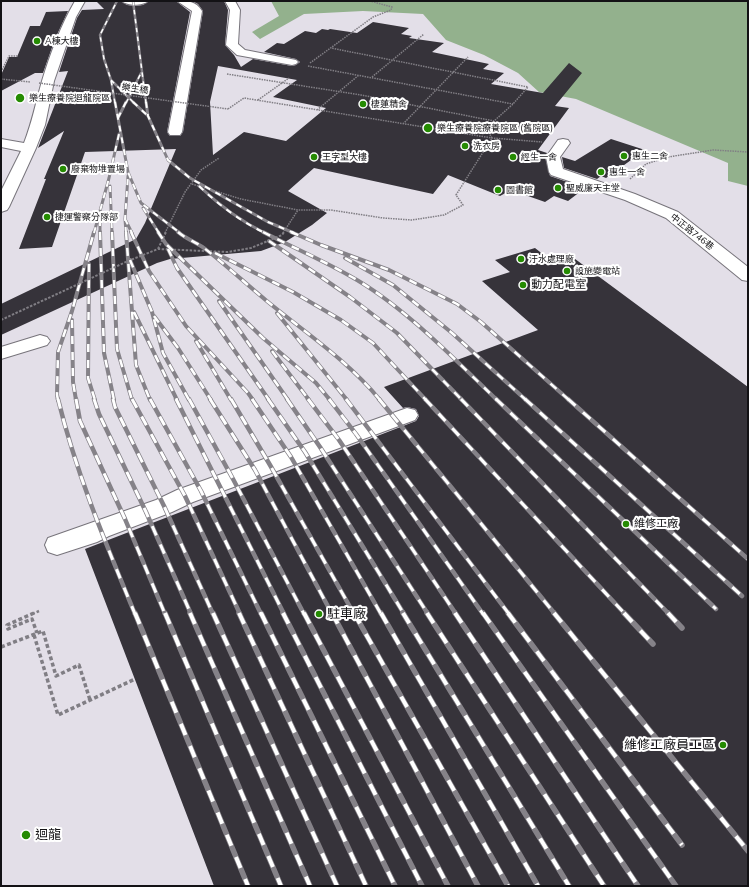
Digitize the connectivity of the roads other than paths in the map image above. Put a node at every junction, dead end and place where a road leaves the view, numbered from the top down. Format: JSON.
{"nodes":[{"id":1,"x":80,"y":1,"type":"edge"},
{"id":2,"x":127,"y":1,"type":"edge"},
{"id":3,"x":143,"y":1,"type":"edge"},
{"id":4,"x":182,"y":1,"type":"edge"},
{"id":5,"x":230,"y":1,"type":"edge"},
{"id":6,"x":292,"y":62,"type":"dead end"},
{"id":7,"x":175,"y":132,"type":"dead end"},
{"id":8,"x":1,"y":143,"type":"edge"},
{"id":9,"x":563,"y":144,"type":"road end"},
{"id":10,"x":29,"y":148,"type":"junction"},
{"id":11,"x":1,"y":207,"type":"edge"},
{"id":12,"x":748,"y":276,"type":"edge"},
{"id":13,"x":40,"y":341,"type":"dead end"},
{"id":14,"x":1,"y":353,"type":"edge"},
{"id":15,"x":407,"y":415,"type":"dead end"},
{"id":16,"x":57,"y":545,"type":"dead end"}],
"edges":[{"from":1,"to":10,"type":"lane"},
{"from":2,"to":3,"type":"lane"},
{"from":4,"to":7,"type":"lane"},
{"from":5,"to":6,"type":"lane"},
{"from":8,"to":10,"type":"lane"},
{"from":9,"to":12,"type":"lane","name":"中正路746巷"},
{"from":10,"to":11,"type":"lane"},
{"from":13,"to":14,"type":"lane"},
{"from":15,"to":16,"type":"lane"}]}
